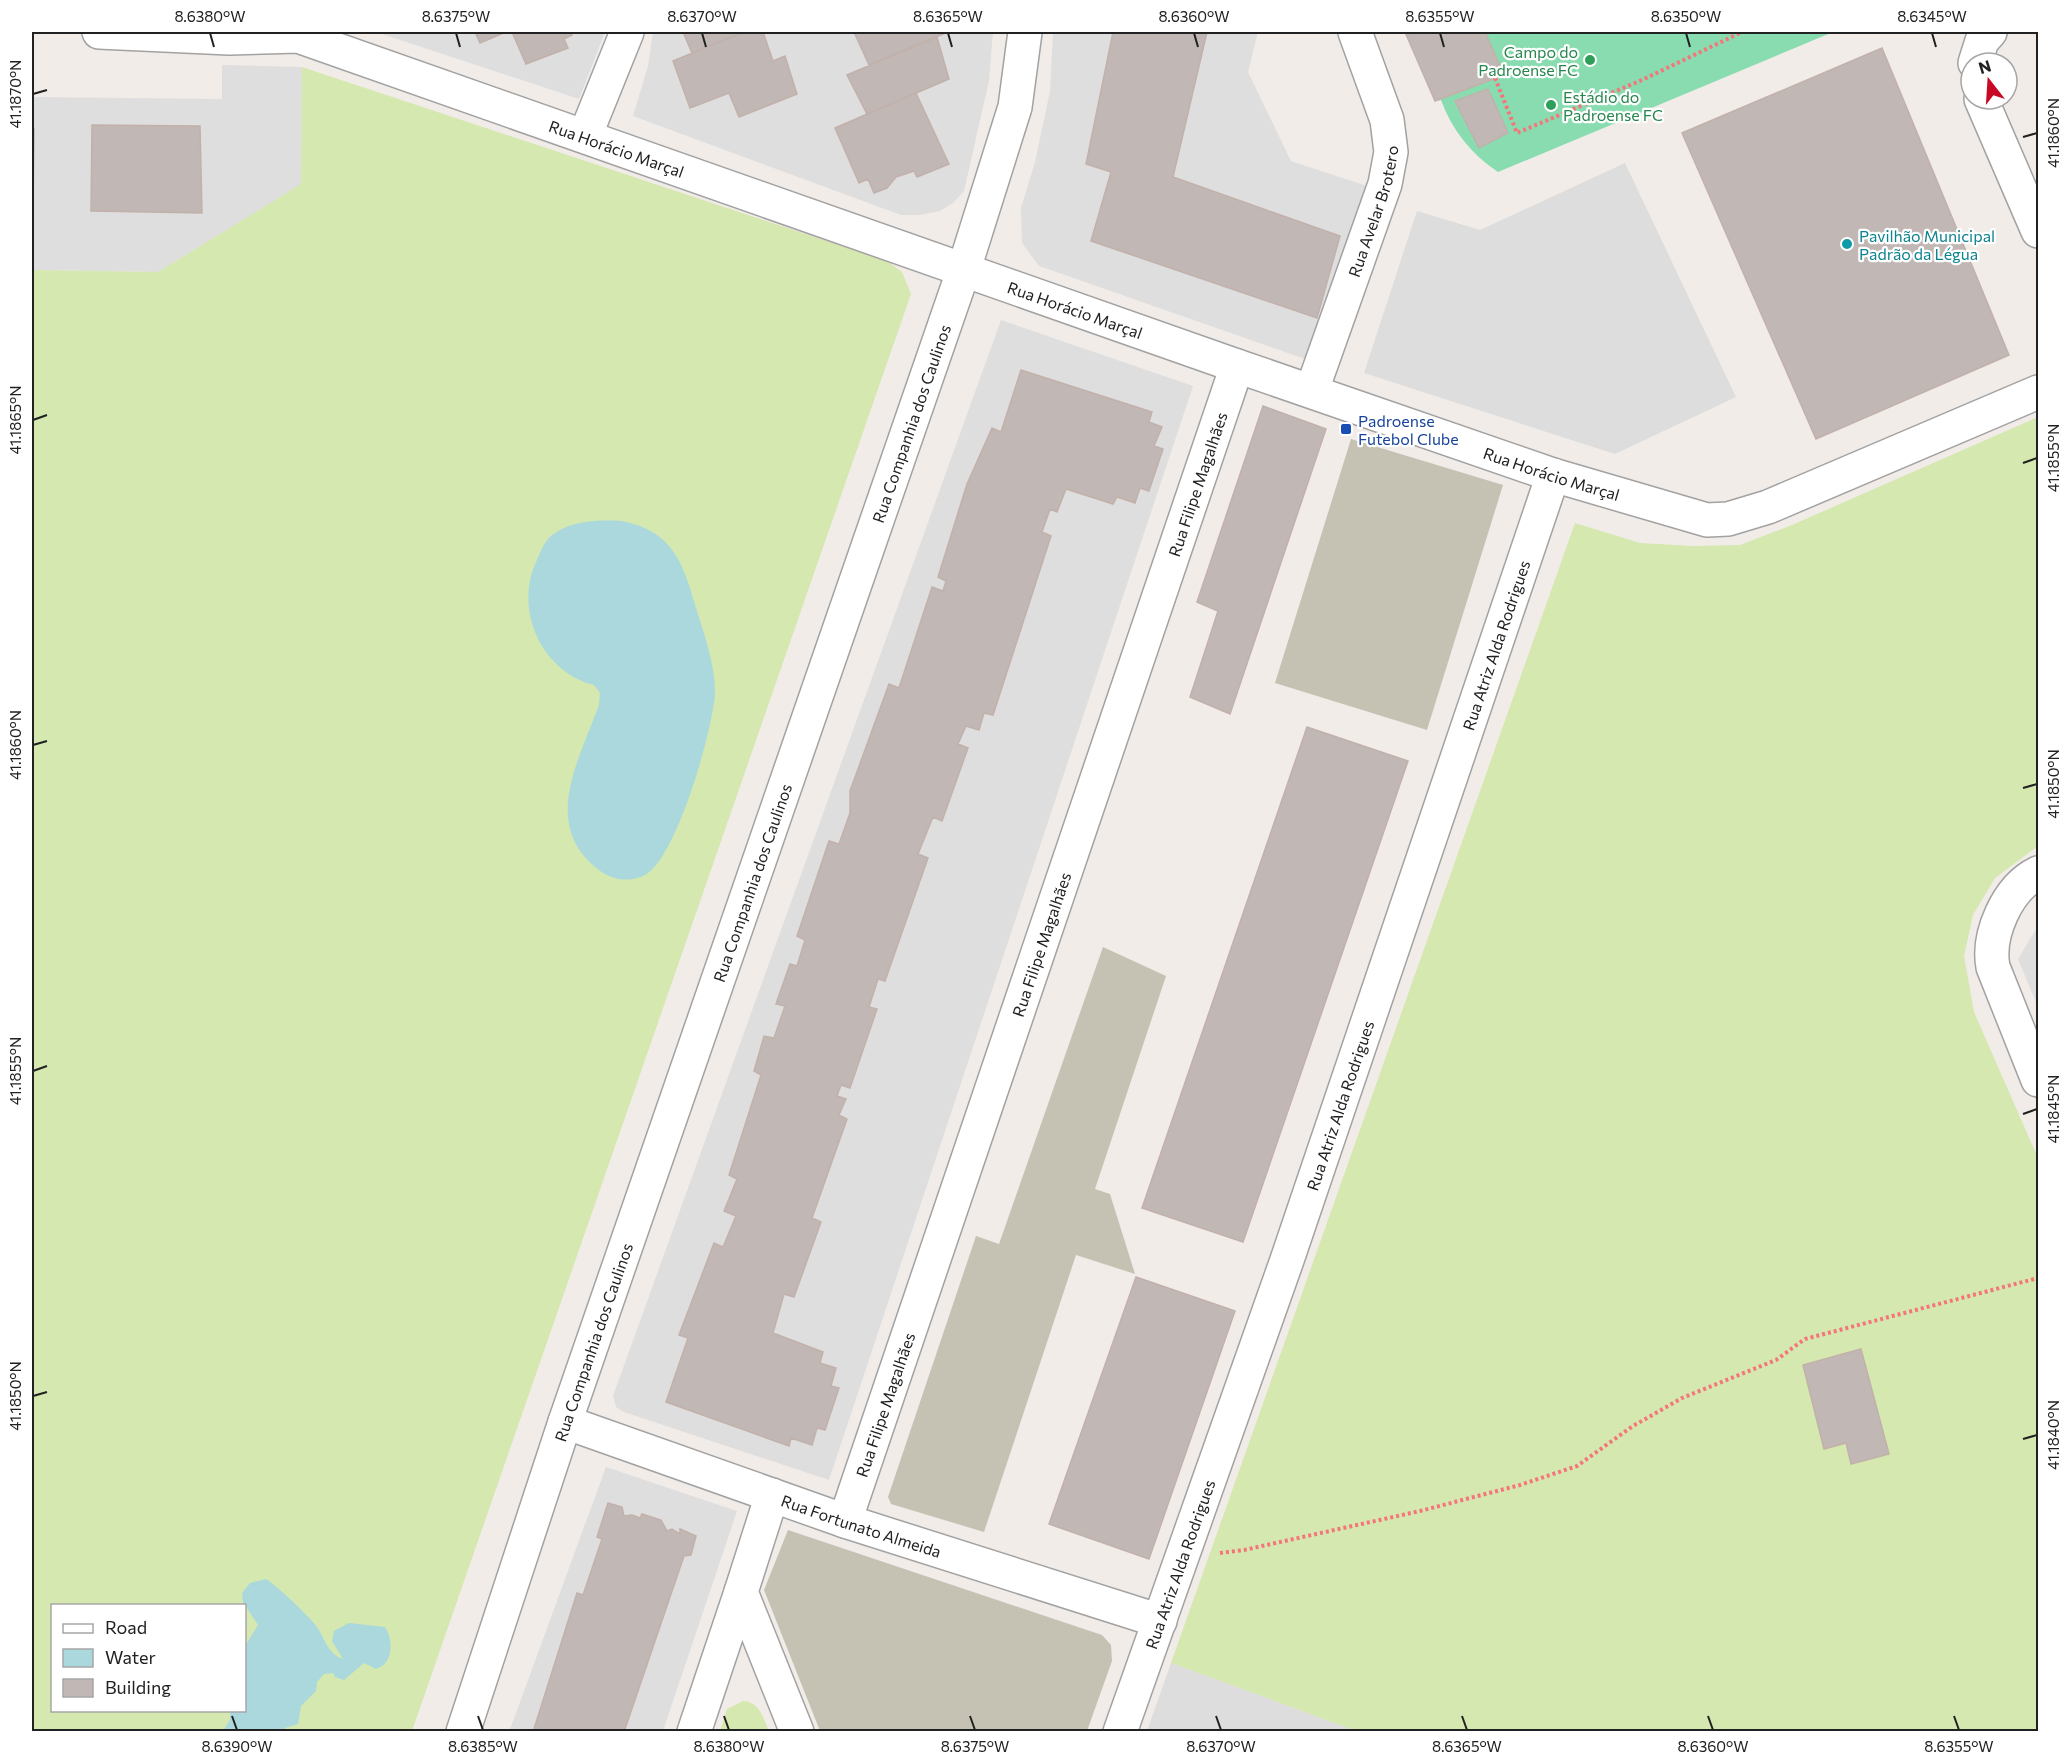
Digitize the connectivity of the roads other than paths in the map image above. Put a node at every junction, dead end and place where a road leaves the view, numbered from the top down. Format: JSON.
{"nodes":[{"id":1,"x":99,"y":32,"type":"edge"},
{"id":2,"x":627,"y":32,"type":"edge"},
{"id":3,"x":1025,"y":32,"type":"edge"},
{"id":4,"x":1355,"y":32,"type":"edge"},
{"id":5,"x":1990,"y":32,"type":"edge"},
{"id":6,"x":228,"y":35,"type":"edge"},
{"id":7,"x":1979,"y":51,"type":"edge"},
{"id":8,"x":1986,"y":111,"type":"edge"},
{"id":9,"x":585,"y":136,"type":"junction"},
{"id":10,"x":2038,"y":231,"type":"edge"},
{"id":11,"x":964,"y":269,"type":"junction"},
{"id":12,"x":1237,"y":366,"type":"junction"},
{"id":13,"x":1312,"y":390,"type":"junction"},
{"id":14,"x":2038,"y":393,"type":"edge"},
{"id":15,"x":1553,"y":475,"type":"junction"},
{"id":16,"x":2038,"y":873,"type":"edge"},
{"id":17,"x":2038,"y":1080,"type":"edge"},
{"id":18,"x":565,"y":1422,"type":"junction"},
{"id":19,"x":772,"y":1495,"type":"junction"},
{"id":20,"x":845,"y":1521,"type":"junction"},
{"id":21,"x":741,"y":1592,"type":"junction"},
{"id":22,"x":1160,"y":1621,"type":"junction"},
{"id":23,"x":463,"y":1731,"type":"edge"},
{"id":24,"x":694,"y":1731,"type":"edge"},
{"id":25,"x":797,"y":1731,"type":"edge"},
{"id":26,"x":1120,"y":1731,"type":"edge"}],
"edges":[{"from":1,"to":6,"type":"street","name":"Rua Horácio Marçal"},
{"from":2,"to":9,"type":"street"},
{"from":3,"to":11,"type":"street","name":"Rua Companhia dos Caulinos"},
{"from":4,"to":13,"type":"street","name":"Rua Avelar Brotero"},
{"from":5,"to":7,"type":"street"},
{"from":6,"to":9,"type":"street","name":"Rua Horácio Marçal"},
{"from":8,"to":10,"type":"street"},
{"from":9,"to":11,"type":"street","name":"Rua Horácio Marçal"},
{"from":11,"to":12,"type":"street","name":"Rua Horácio Marçal"},
{"from":11,"to":18,"type":"street","name":"Rua Companhia dos Caulinos"},
{"from":12,"to":13,"type":"street","name":"Rua Horácio Marçal"},
{"from":12,"to":20,"type":"street","name":"Rua Filipe Magalhães"},
{"from":13,"to":15,"type":"street","name":"Rua Horácio Marçal"},
{"from":14,"to":15,"type":"street","name":"Rua Horácio Marçal"},
{"from":15,"to":22,"type":"street","name":"Rua Atriz Alda Rodrigues"},
{"from":16,"to":17,"type":"street"},
{"from":18,"to":19,"type":"street","name":"Rua Fortunato Almeida"},
{"from":18,"to":23,"type":"street","name":"Rua Companhia dos Caulinos"},
{"from":19,"to":20,"type":"street","name":"Rua Fortunato Almeida"},
{"from":19,"to":21,"type":"street"},
{"from":20,"to":22,"type":"street","name":"Rua Fortunato Almeida"},
{"from":21,"to":24,"type":"street"},
{"from":21,"to":25,"type":"street"},
{"from":22,"to":26,"type":"street","name":"Rua Atriz Alda Rodrigues"}]}
